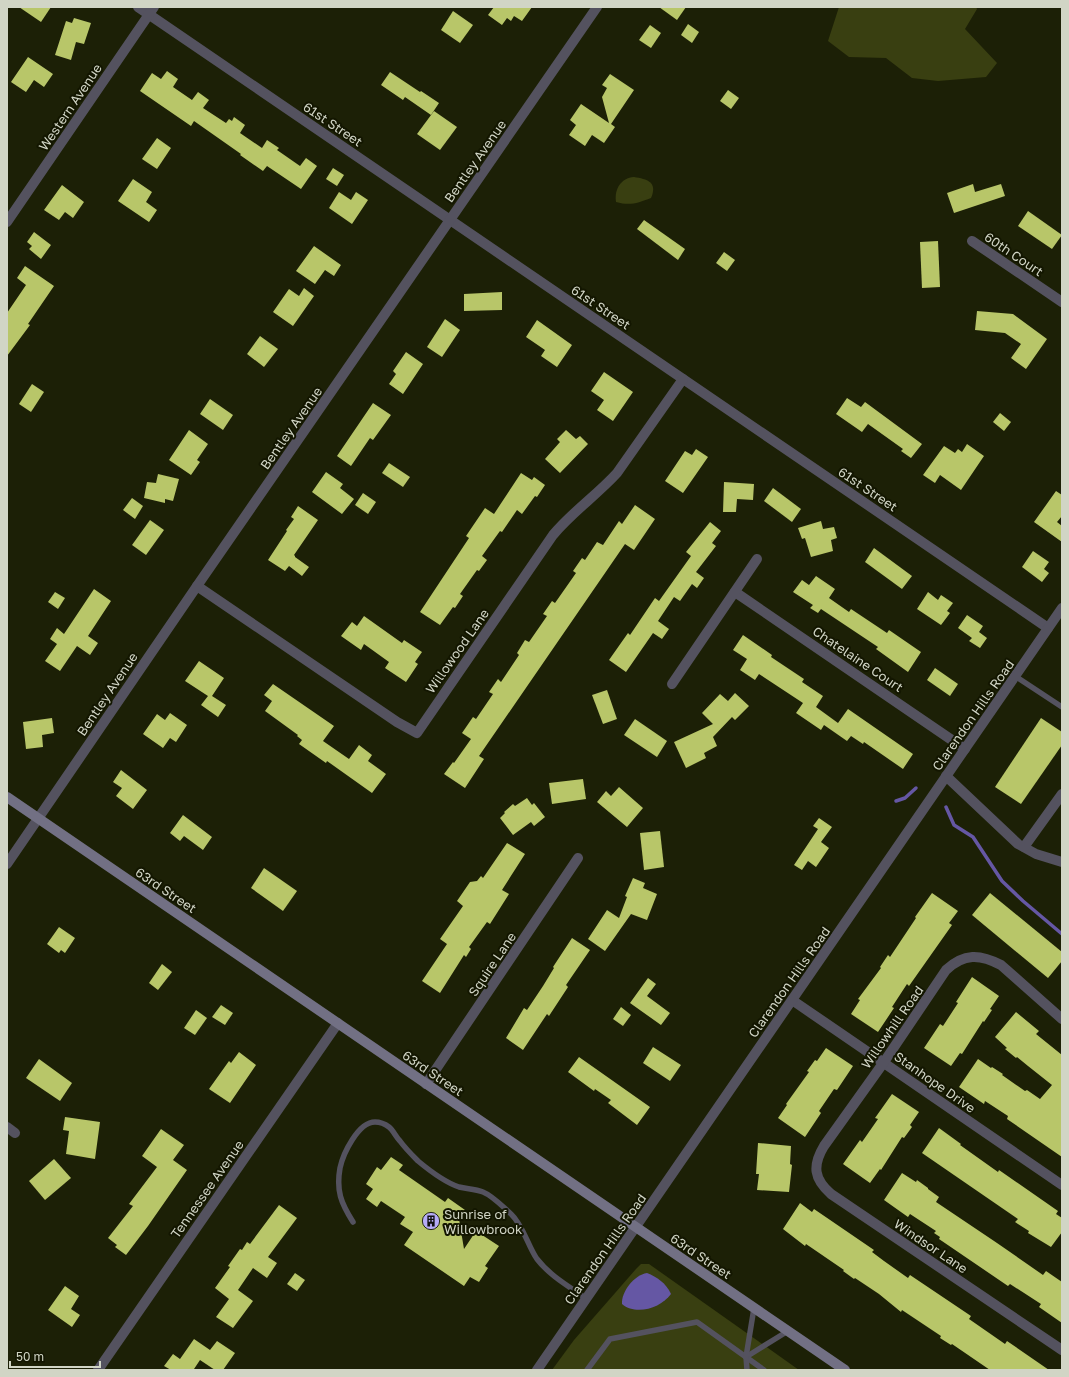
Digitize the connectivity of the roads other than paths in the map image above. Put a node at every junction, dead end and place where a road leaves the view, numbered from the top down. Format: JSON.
{"nodes":[{"id":1,"x":138,"y":7,"type":"edge"},
{"id":2,"x":597,"y":7,"type":"edge"},
{"id":3,"x":152,"y":11,"type":"edge"},
{"id":4,"x":450,"y":220,"type":"junction"},
{"id":5,"x":7,"y":222,"type":"edge"},
{"id":6,"x":972,"y":242,"type":"dead end"},
{"id":7,"x":1062,"y":302,"type":"edge"},
{"id":8,"x":683,"y":378,"type":"junction"},
{"id":9,"x":757,"y":559,"type":"dead end"},
{"id":10,"x":197,"y":586,"type":"junction"},
{"id":11,"x":735,"y":592,"type":"junction"},
{"id":12,"x":1062,"y":608,"type":"edge"},
{"id":13,"x":1048,"y":628,"type":"junction"},
{"id":14,"x":1015,"y":676,"type":"junction"},
{"id":15,"x":672,"y":684,"type":"dead end"},
{"id":16,"x":1062,"y":707,"type":"edge"},
{"id":17,"x":965,"y":748,"type":"junction"},
{"id":18,"x":946,"y":776,"type":"junction"},
{"id":19,"x":1062,"y":794,"type":"edge"},
{"id":20,"x":7,"y":796,"type":"edge"},
{"id":21,"x":38,"y":818,"type":"junction"},
{"id":22,"x":1024,"y":847,"type":"junction"},
{"id":23,"x":578,"y":858,"type":"dead end"},
{"id":24,"x":1062,"y":862,"type":"edge"},
{"id":25,"x":7,"y":864,"type":"edge"},
{"id":26,"x":792,"y":1000,"type":"junction"},
{"id":27,"x":1062,"y":1019,"type":"edge"},
{"id":28,"x":338,"y":1023,"type":"junction"},
{"id":29,"x":884,"y":1062,"type":"junction"},
{"id":30,"x":426,"y":1084,"type":"junction"},
{"id":31,"x":824,"y":1146,"type":"joint"},
{"id":32,"x":1062,"y":1185,"type":"edge"},
{"id":33,"x":353,"y":1222,"type":"dead end"},
{"id":34,"x":636,"y":1227,"type":"junction"},
{"id":35,"x":587,"y":1299,"type":"junction"},
{"id":36,"x":754,"y":1308,"type":"junction"},
{"id":37,"x":788,"y":1331,"type":"junction"},
{"id":38,"x":1062,"y":1350,"type":"edge"},
{"id":39,"x":746,"y":1357,"type":"junction"},
{"id":40,"x":98,"y":1370,"type":"edge"},
{"id":41,"x":537,"y":1370,"type":"edge"},
{"id":42,"x":587,"y":1370,"type":"edge"},
{"id":43,"x":747,"y":1370,"type":"edge"},
{"id":44,"x":764,"y":1370,"type":"edge"},
{"id":45,"x":845,"y":1370,"type":"edge"}],
"edges":[{"from":1,"to":3,"type":"street","name":"61st Street"},
{"from":2,"to":4,"type":"street","name":"Bentley Avenue"},
{"from":3,"to":4,"type":"street","name":"61st Street"},
{"from":3,"to":5,"type":"street","name":"Western Avenue"},
{"from":4,"to":8,"type":"street","name":"61st Street"},
{"from":4,"to":10,"type":"street","name":"Bentley Avenue"},
{"from":6,"to":7,"type":"street","name":"60th Court"},
{"from":8,"to":10,"type":"street","name":"Willowood Lane"},
{"from":8,"to":13,"type":"street","name":"61st Street"},
{"from":9,"to":11,"type":"street"},
{"from":10,"to":21,"type":"street","name":"Bentley Avenue"},
{"from":11,"to":15,"type":"street"},
{"from":11,"to":17,"type":"street","name":"Chatelaine Court"},
{"from":12,"to":13,"type":"street","name":"Clarendon Hills Road"},
{"from":13,"to":14,"type":"street","name":"Clarendon Hills Road"},
{"from":14,"to":16,"type":"lane"},
{"from":14,"to":17,"type":"street","name":"Clarendon Hills Road"},
{"from":17,"to":18,"type":"street","name":"Clarendon Hills Road"},
{"from":18,"to":22,"type":"street"},
{"from":18,"to":26,"type":"street","name":"Clarendon Hills Road"},
{"from":19,"to":22,"type":"street"},
{"from":20,"to":21,"type":"main road","name":"63rd Street"},
{"from":21,"to":25,"type":"street","name":"Bentley Avenue"},
{"from":21,"to":28,"type":"main road","name":"63rd Street"},
{"from":22,"to":24,"type":"street"},
{"from":23,"to":30,"type":"street","name":"Squire Lane"},
{"from":26,"to":29,"type":"street","name":"Stanhope Drive"},
{"from":26,"to":34,"type":"street","name":"Clarendon Hills Road"},
{"from":27,"to":29,"type":"street","name":"Willowhill Road"},
{"from":28,"to":30,"type":"main road","name":"63rd Street"},
{"from":28,"to":40,"type":"street","name":"Tennessee Avenue"},
{"from":29,"to":31,"type":"street","name":"Willowhill Road"},
{"from":29,"to":32,"type":"street","name":"Stanhope Drive"},
{"from":30,"to":34,"type":"main road","name":"63rd Street"},
{"from":31,"to":38,"type":"street","name":"Windsor Lane"},
{"from":33,"to":35,"type":"lane"},
{"from":34,"to":35,"type":"street","name":"Clarendon Hills Road"},
{"from":34,"to":36,"type":"main road","name":"63rd Street"},
{"from":35,"to":41,"type":"street","name":"Clarendon Hills Road"},
{"from":36,"to":37,"type":"main road","name":"63rd Street"},
{"from":36,"to":39,"type":"lane"},
{"from":37,"to":39,"type":"lane"},
{"from":37,"to":45,"type":"main road","name":"63rd Street"},
{"from":39,"to":42,"type":"lane"},
{"from":39,"to":43,"type":"lane"},
{"from":39,"to":44,"type":"lane"}]}
